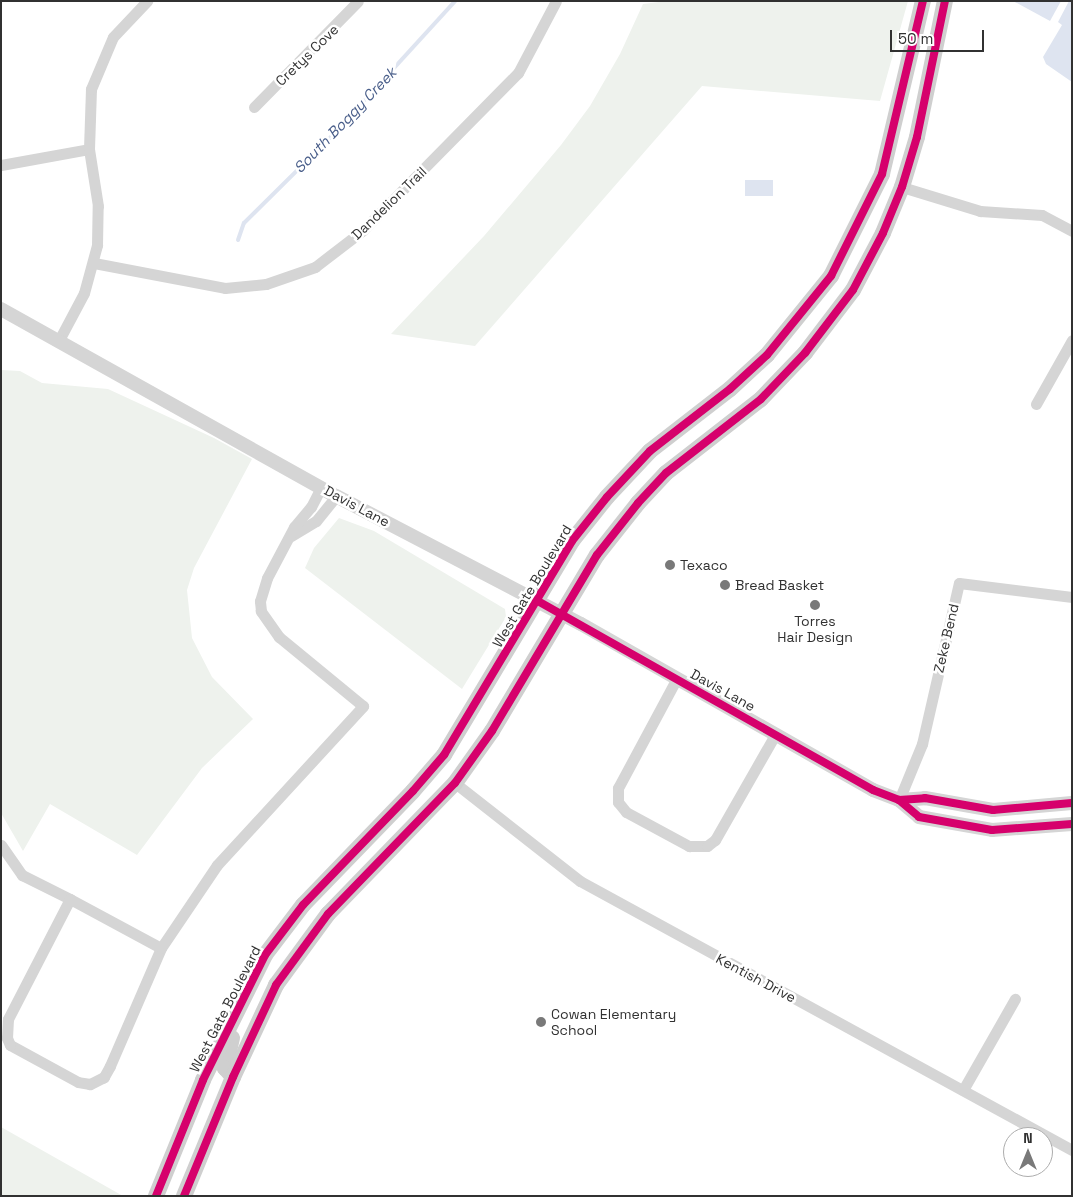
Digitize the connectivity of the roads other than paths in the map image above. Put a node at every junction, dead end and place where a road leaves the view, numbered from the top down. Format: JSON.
{"nodes":[{"id":1,"x":146,"y":1,"type":"edge"},
{"id":2,"x":358,"y":1,"type":"edge"},
{"id":3,"x":556,"y":1,"type":"edge"},
{"id":4,"x":923,"y":1,"type":"edge"},
{"id":5,"x":945,"y":1,"type":"edge"},
{"id":6,"x":903,"y":81,"type":"junction"},
{"id":7,"x":254,"y":106,"type":"dead end"},
{"id":8,"x":88,"y":149,"type":"junction"},
{"id":9,"x":1,"y":165,"type":"edge"},
{"id":10,"x":879,"y":182,"type":"junction"},
{"id":11,"x":902,"y":187,"type":"junction"},
{"id":12,"x":1072,"y":232,"type":"edge"},
{"id":13,"x":94,"y":262,"type":"junction"},
{"id":14,"x":861,"y":275,"type":"junction"},
{"id":15,"x":1,"y":309,"type":"edge"},
{"id":16,"x":1072,"y":340,"type":"edge"},
{"id":17,"x":58,"y":342,"type":"junction"},
{"id":18,"x":1036,"y":404,"type":"dead end"},
{"id":19,"x":321,"y":487,"type":"junction"},
{"id":20,"x":336,"y":496,"type":"junction"},
{"id":21,"x":291,"y":536,"type":"junction"},
{"id":22,"x":1072,"y":597,"type":"edge"},
{"id":23,"x":536,"y":600,"type":"junction"},
{"id":24,"x":562,"y":613,"type":"junction"},
{"id":25,"x":677,"y":678,"type":"junction"},
{"id":26,"x":776,"y":733,"type":"junction"},
{"id":27,"x":455,"y":783,"type":"junction"},
{"id":28,"x":899,"y":800,"type":"junction"},
{"id":29,"x":1072,"y":803,"type":"edge"},
{"id":30,"x":1072,"y":824,"type":"edge"},
{"id":31,"x":1,"y":845,"type":"edge"},
{"id":32,"x":342,"y":864,"type":"junction"},
{"id":33,"x":378,"y":865,"type":"junction"},
{"id":34,"x":70,"y":899,"type":"junction"},
{"id":35,"x":161,"y":948,"type":"junction"},
{"id":36,"x":258,"y":970,"type":"junction"},
{"id":37,"x":1015,"y":999,"type":"dead end"},
{"id":38,"x":233,"y":1077,"type":"junction"},
{"id":39,"x":963,"y":1090,"type":"junction"},
{"id":40,"x":1072,"y":1150,"type":"edge"},
{"id":41,"x":156,"y":1196,"type":"edge"},
{"id":42,"x":184,"y":1196,"type":"edge"}],
"edges":[{"from":1,"to":8,"type":"street"},
{"from":2,"to":7,"type":"street","name":"Cretys Cove"},
{"from":3,"to":13,"type":"street","name":"Dandelion Trail"},
{"from":4,"to":6,"type":"main road","name":"West Gate Boulevard"},
{"from":5,"to":11,"type":"main road"},
{"from":6,"to":10,"type":"main road","name":"West Gate Boulevard"},
{"from":6,"to":11,"type":"main road"},
{"from":8,"to":9,"type":"street"},
{"from":8,"to":13,"type":"street"},
{"from":10,"to":14,"type":"main road"},
{"from":10,"to":23,"type":"main road","name":"West Gate Boulevard"},
{"from":11,"to":12,"type":"street"},
{"from":11,"to":14,"type":"main road"},
{"from":13,"to":17,"type":"street"},
{"from":14,"to":24,"type":"main road"},
{"from":15,"to":17,"type":"street","name":"Davis Lane"},
{"from":16,"to":18,"type":"street"},
{"from":17,"to":19,"type":"street","name":"Davis Lane"},
{"from":19,"to":20,"type":"street","name":"Davis Lane"},
{"from":19,"to":21,"type":"street"},
{"from":20,"to":21,"type":"street"},
{"from":20,"to":23,"type":"street","name":"Davis Lane"},
{"from":21,"to":35,"type":"street"},
{"from":22,"to":28,"type":"street","name":"Zeke Bend"},
{"from":23,"to":24,"type":"street","name":"Davis Lane"},
{"from":23,"to":32,"type":"main road","name":"West Gate Boulevard"},
{"from":24,"to":25,"type":"street","name":"Davis Lane"},
{"from":24,"to":27,"type":"main road"},
{"from":25,"to":26,"type":"street","name":"Davis Lane"},
{"from":25,"to":26,"type":"street"},
{"from":26,"to":28,"type":"street","name":"Davis Lane"},
{"from":27,"to":33,"type":"main road"},
{"from":27,"to":39,"type":"street","name":"Kentish Drive"},
{"from":28,"to":29,"type":"street","name":"Davis Lane"},
{"from":28,"to":30,"type":"street","name":"Davis Lane"},
{"from":31,"to":34,"type":"street"},
{"from":32,"to":33,"type":"main road"},
{"from":32,"to":36,"type":"main road","name":"West Gate Boulevard"},
{"from":33,"to":38,"type":"main road"},
{"from":34,"to":35,"type":"street"},
{"from":34,"to":35,"type":"street"},
{"from":36,"to":38,"type":"main road"},
{"from":36,"to":41,"type":"main road","name":"West Gate Boulevard"},
{"from":37,"to":39,"type":"street"},
{"from":38,"to":42,"type":"main road"},
{"from":39,"to":40,"type":"street","name":"Kentish Drive"}]}
